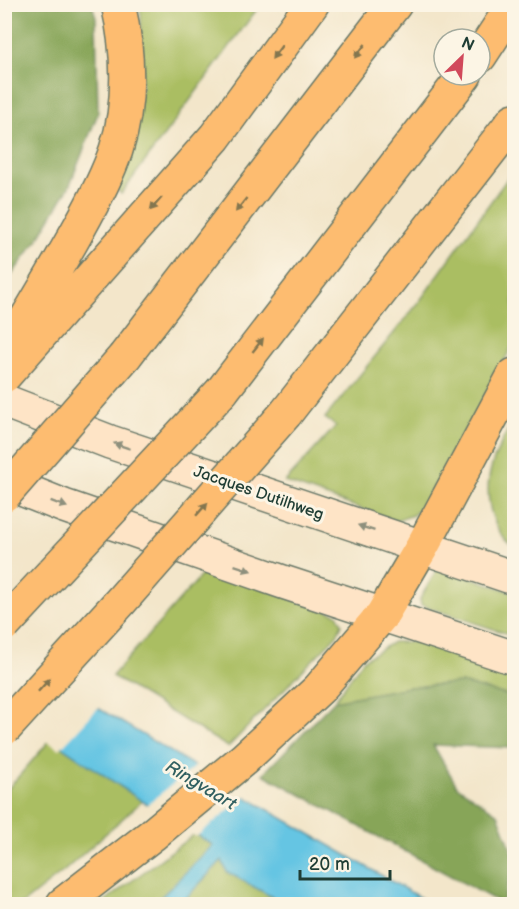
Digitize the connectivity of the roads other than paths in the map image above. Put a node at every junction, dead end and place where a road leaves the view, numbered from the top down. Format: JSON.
{"nodes":[{"id":1,"x":118,"y":4,"type":"edge"},
{"id":2,"x":312,"y":4,"type":"edge"},
{"id":3,"x":395,"y":4,"type":"edge"},
{"id":4,"x":514,"y":4,"type":"edge"},
{"id":5,"x":492,"y":38,"type":"edge"},
{"id":6,"x":456,"y":87,"type":"edge"},
{"id":7,"x":514,"y":120,"type":"edge"},
{"id":8,"x":38,"y":323,"type":"junction"},
{"id":9,"x":4,"y":356,"type":"edge"},
{"id":10,"x":514,"y":375,"type":"edge"},
{"id":11,"x":4,"y":376,"type":"edge"},
{"id":12,"x":4,"y":401,"type":"edge"},
{"id":13,"x":4,"y":482,"type":"edge"},
{"id":14,"x":4,"y":495,"type":"edge"},
{"id":15,"x":422,"y":547,"type":"junction"},
{"id":16,"x":514,"y":579,"type":"edge"},
{"id":17,"x":382,"y":615,"type":"junction"},
{"id":18,"x":4,"y":625,"type":"edge"},
{"id":19,"x":514,"y":658,"type":"edge"},
{"id":20,"x":4,"y":729,"type":"edge"},
{"id":21,"x":63,"y":904,"type":"edge"}],
"edges":[{"from":1,"to":8,"type":"highway"},
{"from":2,"to":8,"type":"highway","one_way":true},
{"from":3,"to":14,"type":"highway","one_way":true,"bridge":true},
{"from":4,"to":5,"type":"highway"},
{"from":18,"to":6,"type":"highway","one_way":true,"bridge":true},
{"from":20,"to":7,"type":"highway","one_way":true,"bridge":true},
{"from":8,"to":9,"type":"highway"},
{"from":8,"to":11,"type":"highway"},
{"from":10,"to":15,"type":"highway"},
{"from":15,"to":12,"type":"main road","name":"Jacques Dutilhweg","one_way":true},
{"from":13,"to":17,"type":"main road","one_way":true},
{"from":15,"to":16,"type":"main road","name":"Jacques Dutilhweg"},
{"from":15,"to":17,"type":"highway"},
{"from":17,"to":19,"type":"main road"},
{"from":17,"to":21,"type":"highway"}]}
